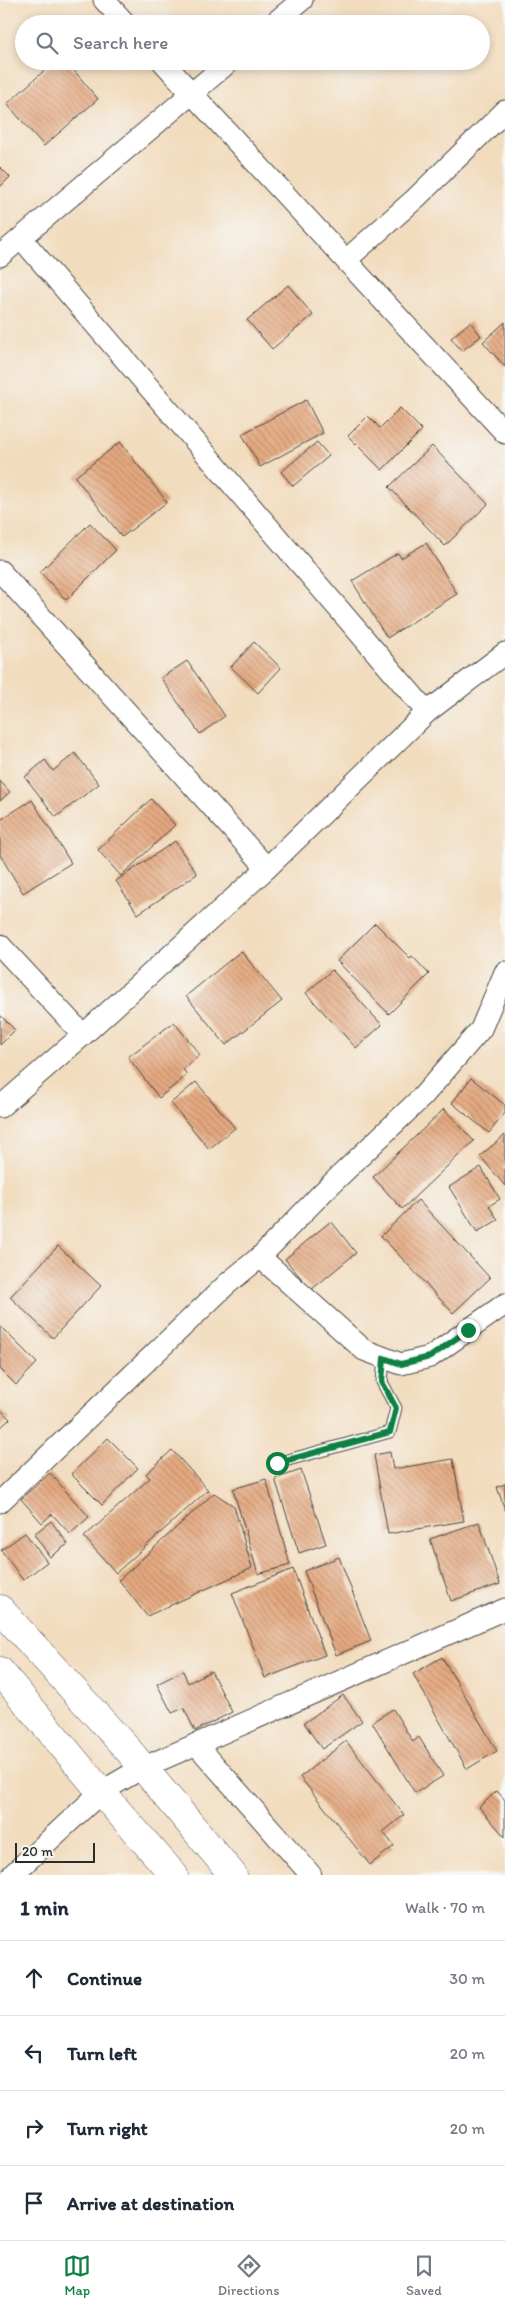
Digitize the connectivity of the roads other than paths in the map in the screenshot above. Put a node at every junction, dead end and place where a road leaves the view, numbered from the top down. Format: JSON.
{"nodes":[{"id":1,"x":104,"y":0,"type":"edge"},
{"id":2,"x":302,"y":0,"type":"edge"},
{"id":3,"x":118,"y":15,"type":"edge"},
{"id":4,"x":284,"y":15,"type":"edge"},
{"id":5,"x":170,"y":70,"type":"edge"},
{"id":6,"x":220,"y":70,"type":"edge"},
{"id":7,"x":193,"y":94,"type":"junction"},
{"id":8,"x":505,"y":111,"type":"edge"},
{"id":9,"x":21,"y":238,"type":"junction"},
{"id":10,"x":0,"y":256,"type":"edge"},
{"id":11,"x":346,"y":260,"type":"junction"},
{"id":12,"x":505,"y":433,"type":"edge"},
{"id":13,"x":0,"y":571,"type":"edge"},
{"id":14,"x":505,"y":653,"type":"edge"},
{"id":15,"x":427,"y":712,"type":"junction"},
{"id":16,"x":267,"y":868,"type":"junction"},
{"id":17,"x":0,"y":945,"type":"edge"},
{"id":18,"x":505,"y":972,"type":"edge"},
{"id":19,"x":83,"y":1036,"type":"junction"},
{"id":20,"x":0,"y":1107,"type":"edge"},
{"id":21,"x":260,"y":1257,"type":"junction"},
{"id":22,"x":505,"y":1304,"type":"edge"},
{"id":23,"x":384,"y":1358,"type":"junction"},
{"id":24,"x":277,"y":1463,"type":"dead end"},
{"id":25,"x":0,"y":1502,"type":"edge"},
{"id":26,"x":0,"y":1609,"type":"edge"},
{"id":27,"x":505,"y":1609,"type":"edge"},
{"id":28,"x":0,"y":1671,"type":"edge"},
{"id":29,"x":196,"y":1744,"type":"junction"},
{"id":30,"x":142,"y":1768,"type":"junction"},
{"id":31,"x":101,"y":1792,"type":"junction"},
{"id":32,"x":12,"y":1875,"type":"edge"},
{"id":33,"x":174,"y":1875,"type":"edge"},
{"id":34,"x":233,"y":1875,"type":"edge"},
{"id":35,"x":312,"y":1875,"type":"edge"}],
"edges":[{"from":1,"to":3,"type":"street"},
{"from":2,"to":4,"type":"street"},
{"from":5,"to":7,"type":"street"},
{"from":6,"to":7,"type":"street"},
{"from":7,"to":9,"type":"street"},
{"from":7,"to":11,"type":"street"},
{"from":8,"to":11,"type":"street"},
{"from":9,"to":10,"type":"street"},
{"from":9,"to":15,"type":"street"},
{"from":11,"to":12,"type":"street"},
{"from":13,"to":16,"type":"street"},
{"from":14,"to":15,"type":"street"},
{"from":15,"to":16,"type":"street"},
{"from":16,"to":19,"type":"street"},
{"from":17,"to":19,"type":"street"},
{"from":18,"to":21,"type":"street"},
{"from":19,"to":20,"type":"street"},
{"from":21,"to":23,"type":"street"},
{"from":21,"to":25,"type":"street"},
{"from":22,"to":23,"type":"street"},
{"from":23,"to":24,"type":"lane"},
{"from":26,"to":30,"type":"main road"},
{"from":27,"to":29,"type":"street"},
{"from":28,"to":31,"type":"main road"},
{"from":29,"to":30,"type":"street"},
{"from":29,"to":35,"type":"street"},
{"from":30,"to":31,"type":"street"},
{"from":30,"to":34,"type":"main road"},
{"from":31,"to":32,"type":"street"},
{"from":31,"to":33,"type":"main road"}]}
